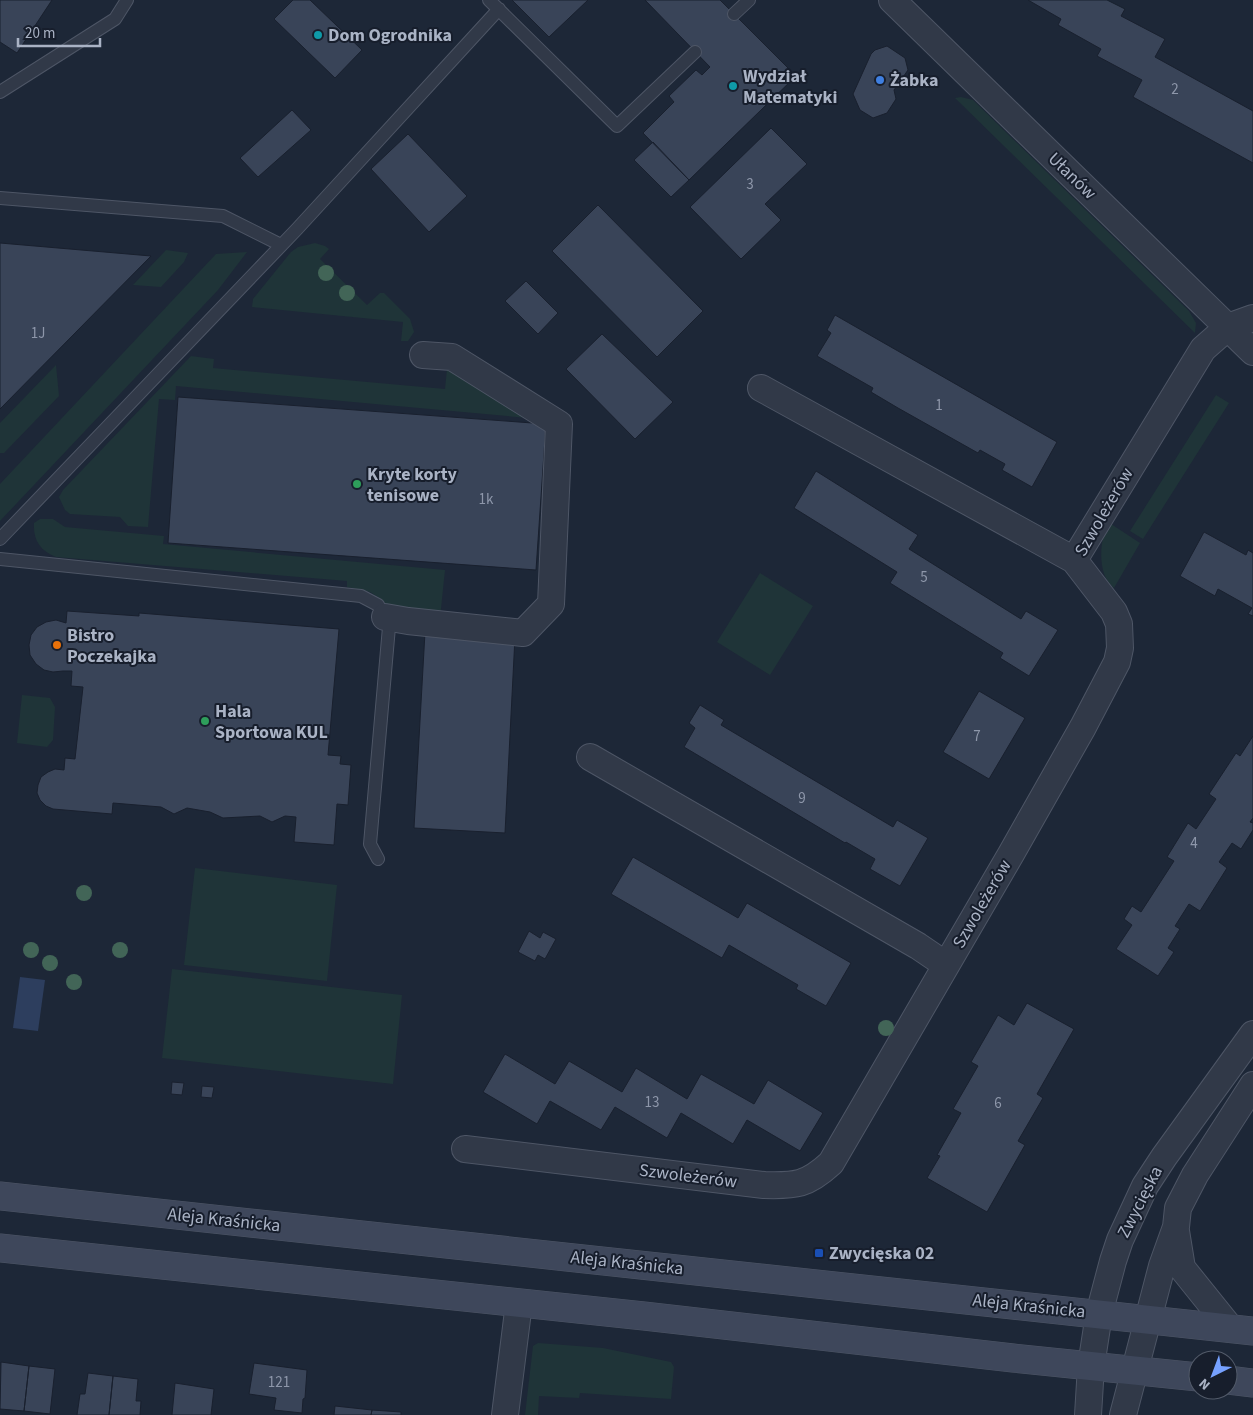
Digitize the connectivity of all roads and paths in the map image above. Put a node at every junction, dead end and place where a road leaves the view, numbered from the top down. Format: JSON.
{"nodes":[{"id":1,"x":127,"y":0,"type":"edge"},
{"id":2,"x":489,"y":0,"type":"edge"},
{"id":3,"x":749,"y":0,"type":"edge"},
{"id":4,"x":892,"y":0,"type":"edge"},
{"id":5,"x":499,"y":9,"type":"junction"},
{"id":6,"x":734,"y":14,"type":"dead end"},
{"id":7,"x":696,"y":52,"type":"dead end"},
{"id":8,"x":0,"y":92,"type":"edge"},
{"id":9,"x":0,"y":198,"type":"edge"},
{"id":10,"x":281,"y":245,"type":"junction"},
{"id":11,"x":1253,"y":318,"type":"edge"},
{"id":12,"x":1228,"y":327,"type":"junction"},
{"id":13,"x":1253,"y":352,"type":"edge"},
{"id":14,"x":422,"y":355,"type":"dead end"},
{"id":15,"x":761,"y":388,"type":"dead end"},
{"id":16,"x":0,"y":539,"type":"edge"},
{"id":17,"x":0,"y":559,"type":"edge"},
{"id":18,"x":1074,"y":560,"type":"junction"},
{"id":19,"x":385,"y":617,"type":"junction"},
{"id":20,"x":590,"y":757,"type":"dead end"},
{"id":21,"x":378,"y":859,"type":"dead end"},
{"id":22,"x":946,"y":965,"type":"junction"},
{"id":23,"x":1253,"y":1034,"type":"edge"},
{"id":24,"x":1253,"y":1086,"type":"edge"},
{"id":25,"x":465,"y":1149,"type":"dead end"},
{"id":26,"x":0,"y":1196,"type":"edge"},
{"id":27,"x":1176,"y":1228,"type":"junction"},
{"id":28,"x":0,"y":1248,"type":"edge"},
{"id":29,"x":519,"y":1303,"type":"junction"},
{"id":30,"x":1098,"y":1314,"type":"junction"},
{"id":31,"x":1146,"y":1319,"type":"junction"},
{"id":32,"x":1242,"y":1330,"type":"edge"},
{"id":33,"x":1091,"y":1366,"type":"junction"},
{"id":34,"x":1134,"y":1370,"type":"junction"},
{"id":35,"x":1188,"y":1376,"type":"edge"},
{"id":36,"x":1238,"y":1381,"type":"edge"},
{"id":37,"x":1253,"y":1383,"type":"edge"},
{"id":38,"x":506,"y":1415,"type":"edge"},
{"id":39,"x":1088,"y":1415,"type":"edge"},
{"id":40,"x":1123,"y":1415,"type":"edge"}],
"edges":[{"from":1,"to":8,"type":"lane"},
{"from":2,"to":5,"type":"lane"},
{"from":3,"to":6,"type":"lane"},
{"from":4,"to":12,"type":"street","name":"Ułanów"},
{"from":5,"to":7,"type":"lane"},
{"from":5,"to":10,"type":"lane"},
{"from":9,"to":10,"type":"lane"},
{"from":10,"to":16,"type":"lane"},
{"from":11,"to":12,"type":"street"},
{"from":12,"to":13,"type":"street","name":"Ułanów"},
{"from":12,"to":18,"type":"street","name":"Szwoleżerów"},
{"from":14,"to":19,"type":"street"},
{"from":15,"to":18,"type":"street"},
{"from":17,"to":19,"type":"lane"},
{"from":18,"to":22,"type":"street","name":"Szwoleżerów"},
{"from":19,"to":21,"type":"lane"},
{"from":20,"to":22,"type":"street"},
{"from":22,"to":25,"type":"street","name":"Szwoleżerów"},
{"from":23,"to":30,"type":"street","name":"Zwycięska"},
{"from":24,"to":27,"type":"street","name":"Zwycięska"},
{"from":26,"to":30,"type":"main road","name":"Aleja Kraśnicka"},
{"from":27,"to":31,"type":"street","name":"Zwycięska"},
{"from":27,"to":32,"type":"street","name":"Zwycięska"},
{"from":28,"to":29,"type":"main road"},
{"from":29,"to":33,"type":"main road"},
{"from":29,"to":38,"type":"street"},
{"from":30,"to":31,"type":"main road","name":"Aleja Kraśnicka"},
{"from":30,"to":33,"type":"street","name":"Zwycięska"},
{"from":31,"to":32,"type":"main road","name":"Aleja Kraśnicka"},
{"from":31,"to":34,"type":"street","name":"Zwycięska"},
{"from":33,"to":34,"type":"main road"},
{"from":33,"to":39,"type":"street","name":"Zwycięska"},
{"from":34,"to":35,"type":"main road"},
{"from":34,"to":40,"type":"street","name":"Zwycięska"},
{"from":36,"to":37,"type":"main road"}]}
